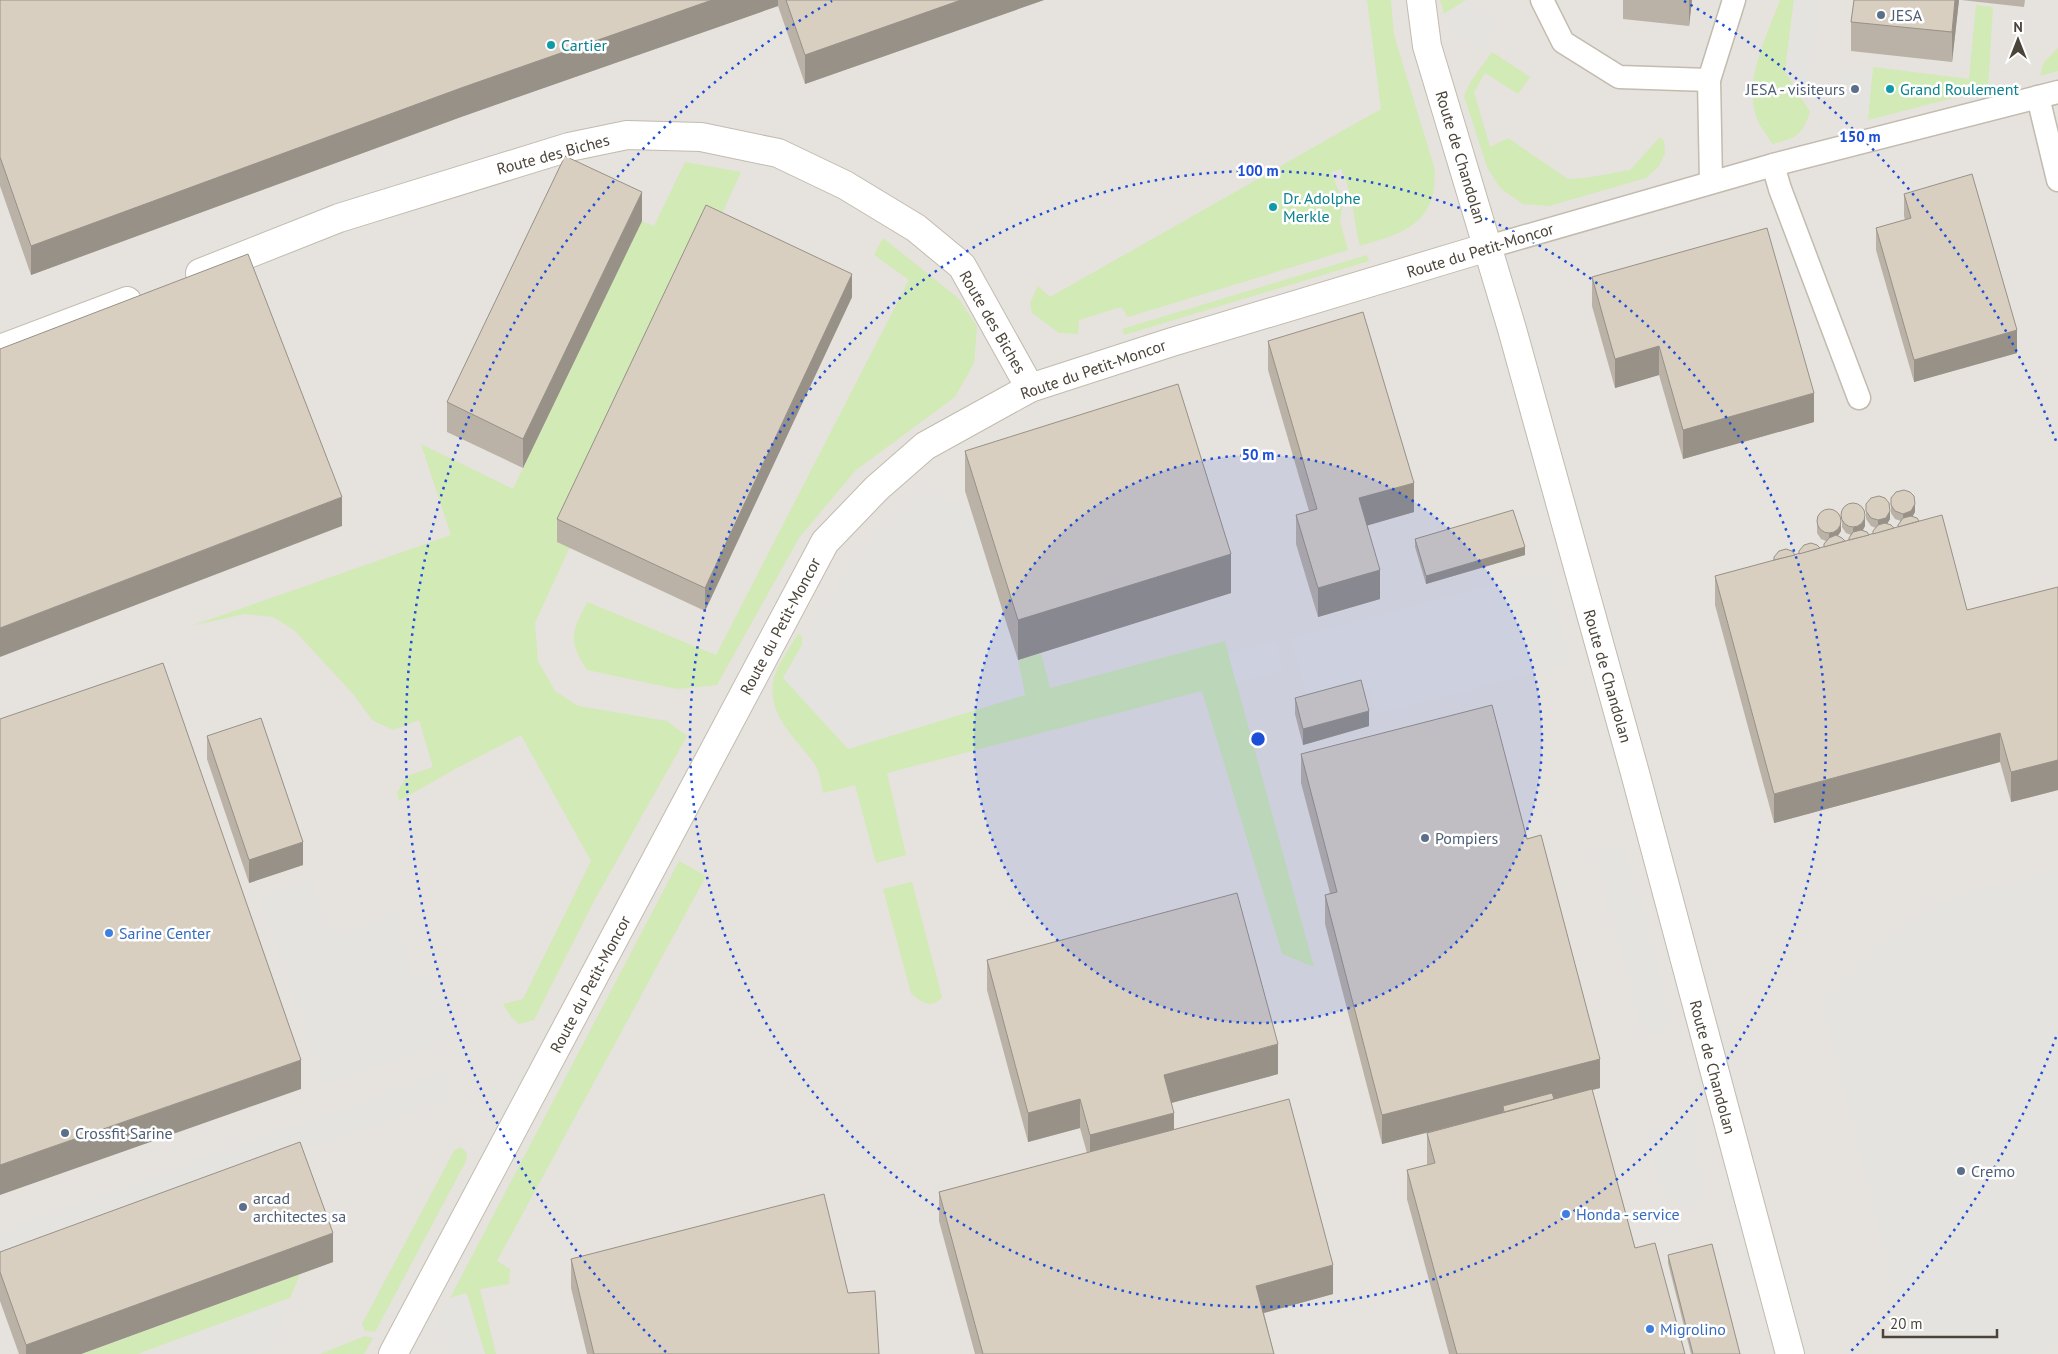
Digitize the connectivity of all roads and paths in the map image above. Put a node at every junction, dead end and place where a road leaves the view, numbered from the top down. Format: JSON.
{"nodes":[{"id":1,"x":1421,"y":0,"type":"edge"},
{"id":2,"x":1542,"y":0,"type":"edge"},
{"id":3,"x":1734,"y":0,"type":"edge"},
{"id":4,"x":1709,"y":80,"type":"junction"},
{"id":5,"x":2048,"y":94,"type":"edge"},
{"id":6,"x":1773,"y":164,"type":"junction"},
{"id":7,"x":2058,"y":180,"type":"edge"},
{"id":8,"x":1711,"y":182,"type":"junction"},
{"id":9,"x":1488,"y":247,"type":"junction"},
{"id":10,"x":179,"y":281,"type":"edge"},
{"id":11,"x":152,"y":292,"type":"edge"},
{"id":12,"x":0,"y":349,"type":"edge"},
{"id":13,"x":1030,"y":388,"type":"junction"},
{"id":14,"x":1858,"y":398,"type":"dead end"},
{"id":15,"x":393,"y":1354,"type":"edge"},
{"id":16,"x":1790,"y":1354,"type":"edge"}],
"edges":[{"from":1,"to":9,"type":"street","name":"Route de Chandolan"},
{"from":2,"to":4,"type":"lane"},
{"from":3,"to":4,"type":"lane"},
{"from":4,"to":8,"type":"lane"},
{"from":5,"to":6,"type":"lane","name":"Route du Petit-Moncor"},
{"from":5,"to":7,"type":"lane"},
{"from":6,"to":8,"type":"lane","name":"Route du Petit-Moncor"},
{"from":6,"to":14,"type":"lane"},
{"from":8,"to":9,"type":"lane","name":"Route du Petit-Moncor"},
{"from":9,"to":13,"type":"street","name":"Route du Petit-Moncor"},
{"from":9,"to":16,"type":"street","name":"Route de Chandolan"},
{"from":10,"to":13,"type":"street","name":"Route des Biches"},
{"from":11,"to":12,"type":"street"},
{"from":13,"to":15,"type":"street","name":"Route du Petit-Moncor"}]}
